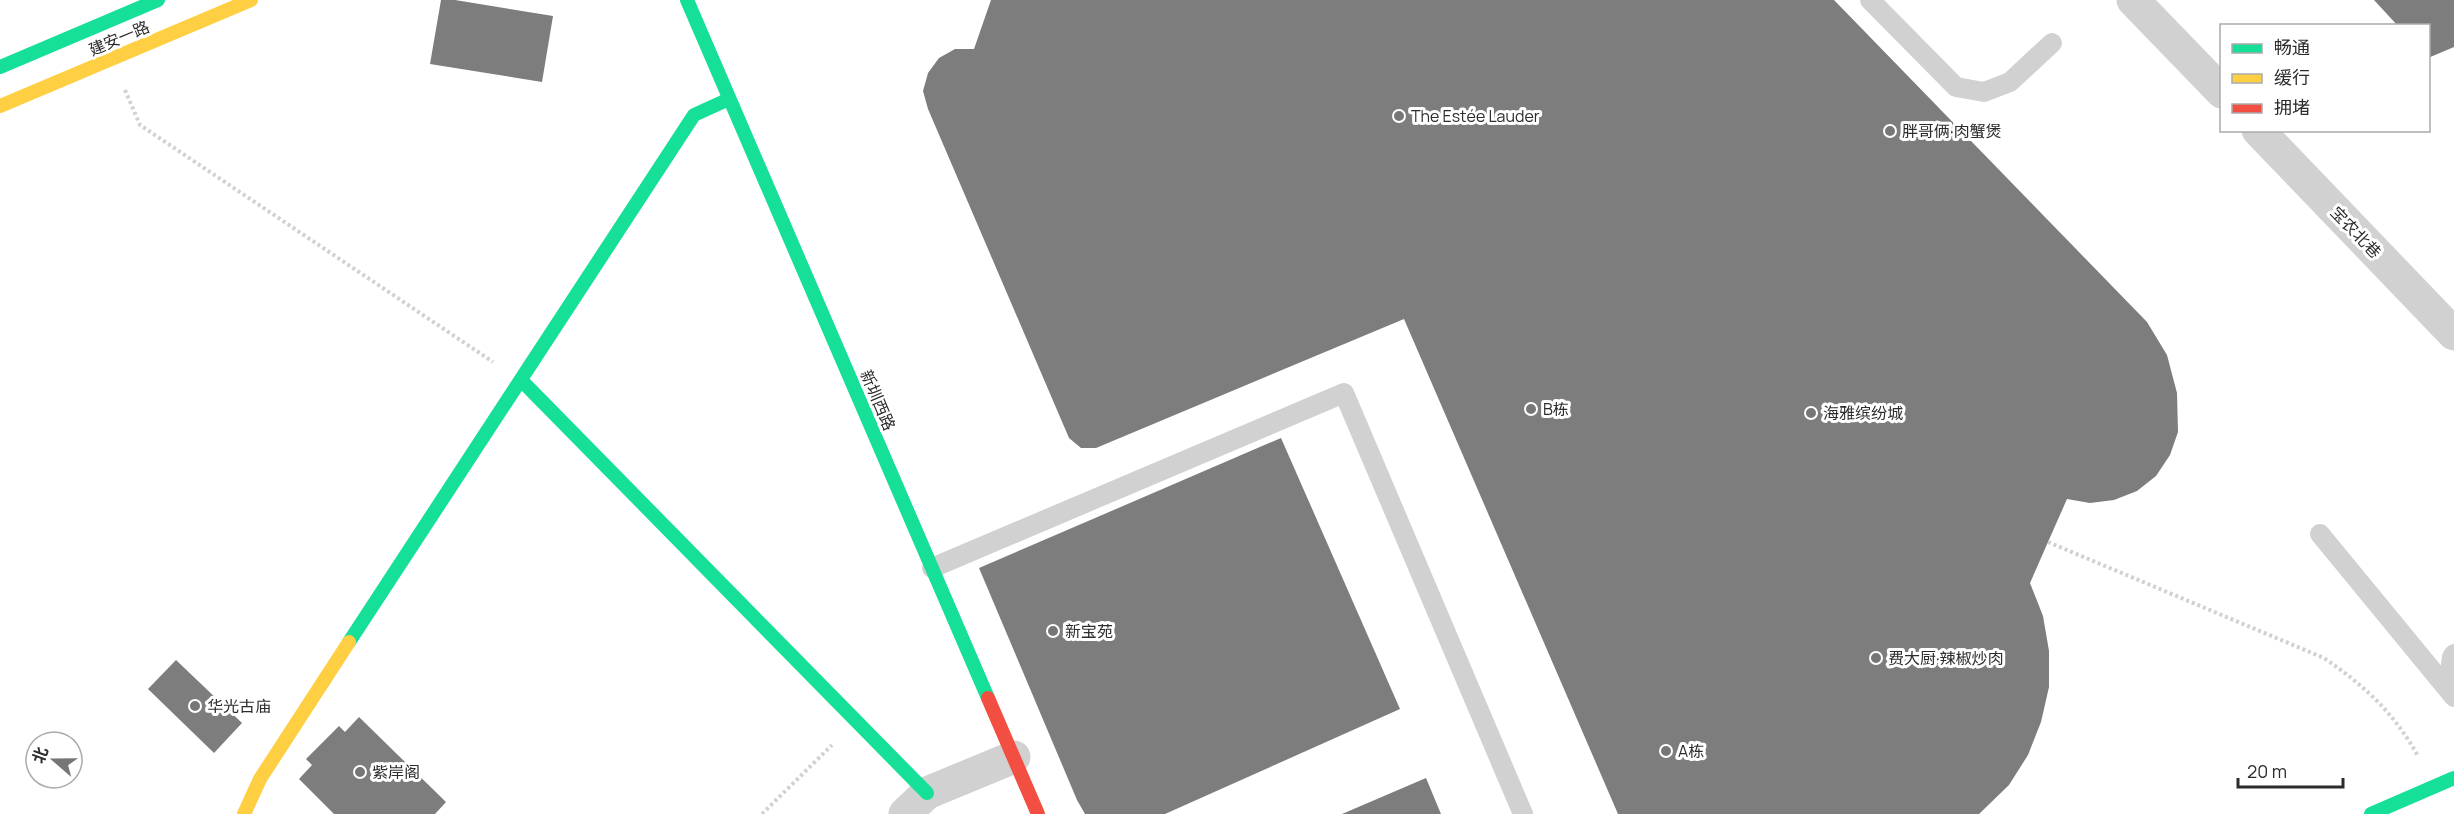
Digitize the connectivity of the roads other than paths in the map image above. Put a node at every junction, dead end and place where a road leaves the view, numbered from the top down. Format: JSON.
{"nodes":[{"id":1,"x":158,"y":0,"type":"edge"},
{"id":2,"x":251,"y":0,"type":"edge"},
{"id":3,"x":687,"y":0,"type":"edge"},
{"id":4,"x":1870,"y":0,"type":"edge"},
{"id":5,"x":2133,"y":0,"type":"edge"},
{"id":6,"x":2052,"y":43,"type":"dead end"},
{"id":7,"x":0,"y":67,"type":"edge"},
{"id":8,"x":2220,"y":90,"type":"edge"},
{"id":9,"x":729,"y":99,"type":"junction"},
{"id":10,"x":0,"y":106,"type":"edge"},
{"id":11,"x":2260,"y":132,"type":"edge"},
{"id":12,"x":2454,"y":334,"type":"edge"},
{"id":13,"x":522,"y":381,"type":"junction"},
{"id":14,"x":2320,"y":534,"type":"dead end"},
{"id":15,"x":932,"y":568,"type":"junction"},
{"id":16,"x":2454,"y":654,"type":"edge"},
{"id":17,"x":2451,"y":693,"type":"edge"},
{"id":18,"x":1014,"y":757,"type":"junction"},
{"id":19,"x":2454,"y":778,"type":"edge"},
{"id":20,"x":916,"y":804,"type":"edge"},
{"id":21,"x":244,"y":814,"type":"edge"},
{"id":22,"x":1038,"y":814,"type":"edge"},
{"id":23,"x":1523,"y":814,"type":"edge"},
{"id":24,"x":2372,"y":814,"type":"edge"}],
"edges":[{"from":1,"to":7,"type":"street","name":"建安一路"},
{"from":2,"to":10,"type":"street","name":"建安一路"},
{"from":3,"to":9,"type":"street","name":"新圳西路"},
{"from":4,"to":6,"type":"lane"},
{"from":5,"to":8,"type":"street"},
{"from":9,"to":13,"type":"street"},
{"from":9,"to":15,"type":"street","name":"新圳西路"},
{"from":11,"to":12,"type":"street","name":"宝农北巷"},
{"from":13,"to":20,"type":"street"},
{"from":13,"to":21,"type":"street"},
{"from":14,"to":17,"type":"lane"},
{"from":15,"to":18,"type":"street","name":"新圳西路"},
{"from":15,"to":23,"type":"lane"},
{"from":16,"to":17,"type":"lane"},
{"from":18,"to":20,"type":"street"},
{"from":18,"to":22,"type":"street","name":"新圳西路"},
{"from":19,"to":24,"type":"street"}]}
